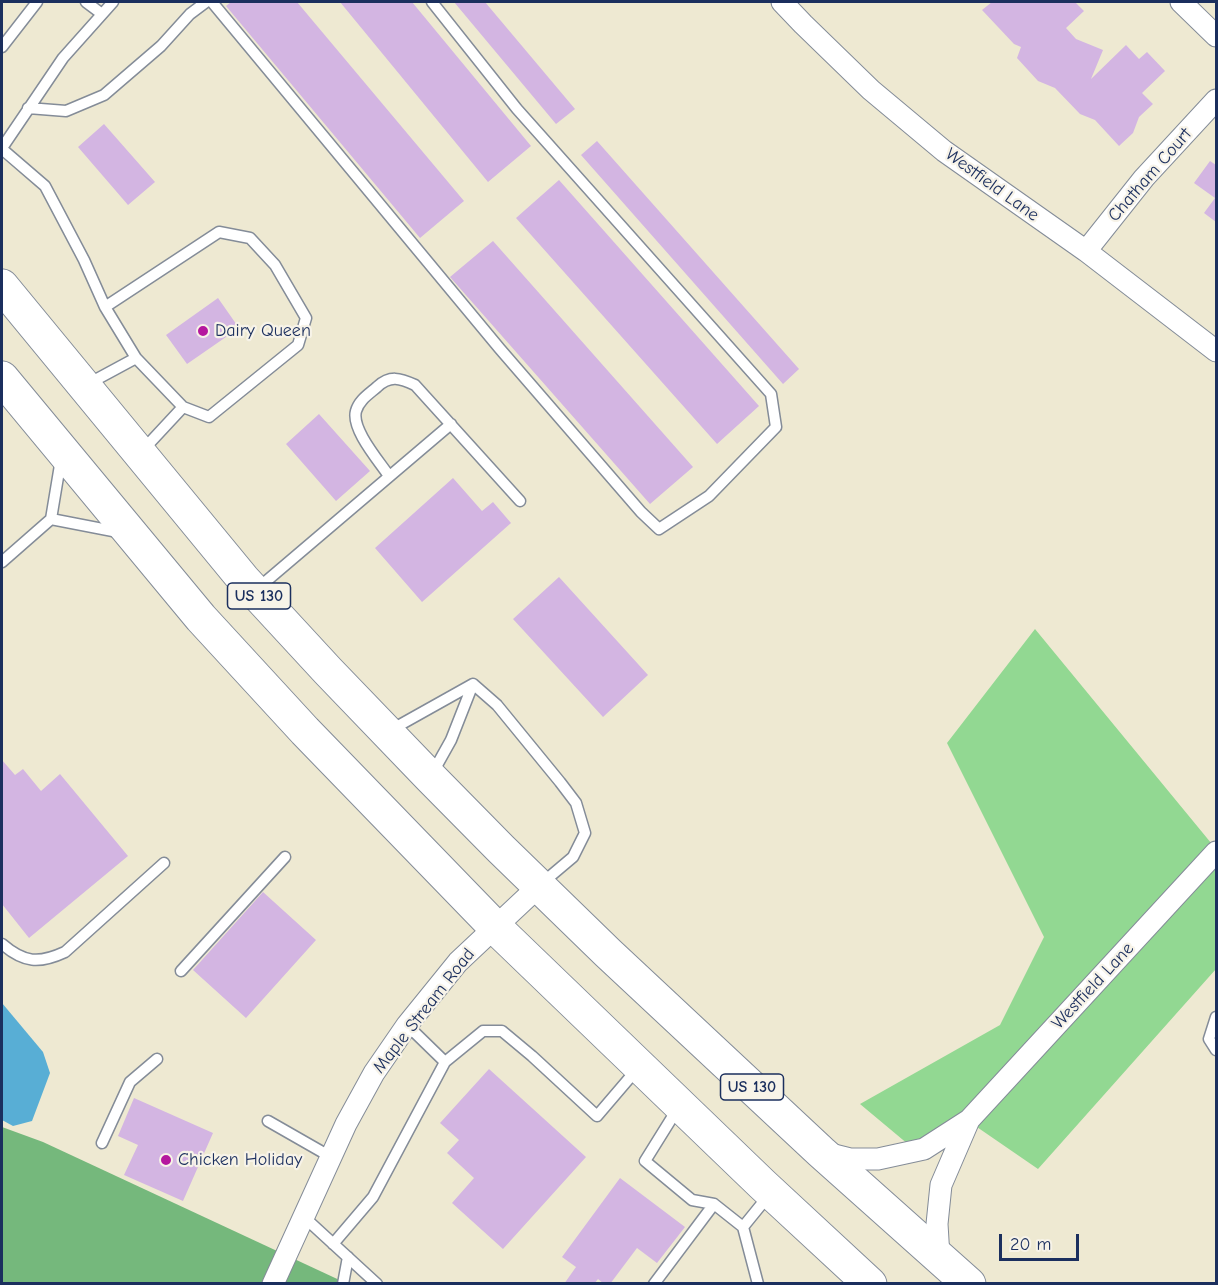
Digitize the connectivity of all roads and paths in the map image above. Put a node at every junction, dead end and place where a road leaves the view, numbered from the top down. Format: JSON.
{"nodes":[{"id":1,"x":37,"y":2,"type":"edge"},
{"id":2,"x":86,"y":2,"type":"edge"},
{"id":3,"x":113,"y":2,"type":"edge"},
{"id":4,"x":206,"y":2,"type":"edge"},
{"id":5,"x":212,"y":2,"type":"edge"},
{"id":6,"x":432,"y":2,"type":"edge"},
{"id":7,"x":782,"y":2,"type":"edge"},
{"id":8,"x":1181,"y":2,"type":"edge"},
{"id":9,"x":102,"y":14,"type":"junction"},
{"id":10,"x":1216,"y":36,"type":"edge"},
{"id":11,"x":2,"y":47,"type":"edge"},
{"id":12,"x":1216,"y":100,"type":"edge"},
{"id":13,"x":28,"y":108,"type":"junction"},
{"id":14,"x":2,"y":149,"type":"edge"},
{"id":15,"x":1086,"y":251,"type":"junction"},
{"id":16,"x":2,"y":286,"type":"edge"},
{"id":17,"x":105,"y":307,"type":"junction"},
{"id":18,"x":1216,"y":351,"type":"edge"},
{"id":19,"x":136,"y":357,"type":"junction"},
{"id":20,"x":2,"y":378,"type":"edge"},
{"id":21,"x":85,"y":385,"type":"junction"},
{"id":22,"x":183,"y":407,"type":"junction"},
{"id":23,"x":451,"y":424,"type":"junction"},
{"id":24,"x":62,"y":452,"type":"junction"},
{"id":25,"x":141,"y":452,"type":"junction"},
{"id":26,"x":389,"y":476,"type":"junction"},
{"id":27,"x":520,"y":501,"type":"dead end"},
{"id":28,"x":51,"y":519,"type":"junction"},
{"id":29,"x":131,"y":535,"type":"junction"},
{"id":30,"x":2,"y":562,"type":"edge"},
{"id":31,"x":255,"y":591,"type":"junction"},
{"id":32,"x":473,"y":684,"type":"junction"},
{"id":33,"x":387,"y":732,"type":"junction"},
{"id":34,"x":430,"y":777,"type":"junction"},
{"id":35,"x":1216,"y":852,"type":"edge"},
{"id":36,"x":285,"y":857,"type":"dead end"},
{"id":37,"x":164,"y":863,"type":"dead end"},
{"id":38,"x":539,"y":886,"type":"junction"},
{"id":39,"x":495,"y":927,"type":"junction"},
{"id":40,"x":2,"y":944,"type":"edge"},
{"id":41,"x":181,"y":971,"type":"dead end"},
{"id":42,"x":1216,"y":1017,"type":"edge"},
{"id":43,"x":407,"y":1025,"type":"junction"},
{"id":44,"x":1216,"y":1050,"type":"edge"},
{"id":45,"x":157,"y":1059,"type":"dead end"},
{"id":46,"x":445,"y":1062,"type":"junction"},
{"id":47,"x":640,"y":1066,"type":"junction"},
{"id":48,"x":680,"y":1104,"type":"junction"},
{"id":49,"x":969,"y":1120,"type":"junction"},
{"id":50,"x":268,"y":1121,"type":"dead end"},
{"id":51,"x":102,"y":1143,"type":"dead end"},
{"id":52,"x":821,"y":1152,"type":"junction"},
{"id":53,"x":331,"y":1157,"type":"junction"},
{"id":54,"x":771,"y":1192,"type":"junction"},
{"id":55,"x":714,"y":1204,"type":"junction"},
{"id":56,"x":303,"y":1217,"type":"junction"},
{"id":57,"x":743,"y":1227,"type":"junction"},
{"id":58,"x":333,"y":1244,"type":"junction"},
{"id":59,"x":348,"y":1257,"type":"junction"},
{"id":60,"x":939,"y":1257,"type":"junction"},
{"id":61,"x":273,"y":1284,"type":"edge"},
{"id":62,"x":343,"y":1284,"type":"edge"},
{"id":63,"x":377,"y":1284,"type":"edge"},
{"id":64,"x":654,"y":1284,"type":"edge"},
{"id":65,"x":758,"y":1284,"type":"edge"},
{"id":66,"x":870,"y":1284,"type":"edge"},
{"id":67,"x":969,"y":1284,"type":"edge"}],
"edges":[{"from":1,"to":11,"type":"lane"},
{"from":2,"to":9,"type":"lane"},
{"from":3,"to":9,"type":"lane"},
{"from":4,"to":13,"type":"lane"},
{"from":5,"to":6,"type":"lane"},
{"from":7,"to":15,"type":"street","name":"Westfield Lane"},
{"from":8,"to":10,"type":"street"},
{"from":9,"to":13,"type":"lane"},
{"from":12,"to":15,"type":"street","name":"Chatham Court"},
{"from":13,"to":14,"type":"lane"},
{"from":14,"to":17,"type":"lane"},
{"from":15,"to":18,"type":"street","name":"Westfield Lane"},
{"from":16,"to":21,"type":"highway","number":"US 130"},
{"from":17,"to":19,"type":"lane"},
{"from":17,"to":22,"type":"lane"},
{"from":19,"to":21,"type":"lane"},
{"from":19,"to":22,"type":"lane"},
{"from":20,"to":24,"type":"highway","number":"US 130"},
{"from":21,"to":25,"type":"highway","number":"US 130"},
{"from":22,"to":25,"type":"lane"},
{"from":23,"to":26,"type":"lane"},
{"from":23,"to":26,"type":"lane"},
{"from":23,"to":27,"type":"lane"},
{"from":24,"to":28,"type":"lane"},
{"from":24,"to":29,"type":"highway","number":"US 130"},
{"from":25,"to":31,"type":"highway","number":"US 130"},
{"from":26,"to":31,"type":"lane"},
{"from":28,"to":29,"type":"lane"},
{"from":28,"to":30,"type":"lane"},
{"from":29,"to":39,"type":"highway","number":"US 130"},
{"from":31,"to":33,"type":"highway","number":"US 130"},
{"from":32,"to":33,"type":"lane"},
{"from":32,"to":34,"type":"lane"},
{"from":32,"to":38,"type":"lane"},
{"from":33,"to":34,"type":"highway","number":"US 130"},
{"from":34,"to":38,"type":"highway","number":"US 130"},
{"from":35,"to":49,"type":"street","name":"Westfield Lane"},
{"from":36,"to":41,"type":"lane"},
{"from":37,"to":40,"type":"lane"},
{"from":38,"to":39,"type":"street","name":"Maple Stream Road"},
{"from":38,"to":52,"type":"highway","number":"US 130"},
{"from":39,"to":43,"type":"street","name":"Maple Stream Road"},
{"from":39,"to":47,"type":"highway","number":"US 130"},
{"from":42,"to":44,"type":"lane"},
{"from":43,"to":46,"type":"lane"},
{"from":43,"to":53,"type":"street","name":"Maple Stream Road"},
{"from":45,"to":51,"type":"lane"},
{"from":46,"to":47,"type":"lane"},
{"from":46,"to":58,"type":"lane"},
{"from":47,"to":48,"type":"highway","number":"US 130"},
{"from":48,"to":54,"type":"highway","number":"US 130"},
{"from":48,"to":55,"type":"lane"},
{"from":49,"to":52,"type":"street","name":"Westfield Lane"},
{"from":49,"to":60,"type":"street","name":"Westfield Lane"},
{"from":50,"to":53,"type":"lane"},
{"from":52,"to":60,"type":"highway","number":"US 130"},
{"from":53,"to":56,"type":"street","name":"Maple Stream Road"},
{"from":54,"to":57,"type":"lane"},
{"from":54,"to":66,"type":"highway","number":"US 130"},
{"from":55,"to":57,"type":"lane"},
{"from":55,"to":64,"type":"lane"},
{"from":56,"to":58,"type":"lane"},
{"from":56,"to":61,"type":"street","name":"Maple Stream Road"},
{"from":57,"to":65,"type":"lane"},
{"from":58,"to":59,"type":"lane"},
{"from":59,"to":62,"type":"lane"},
{"from":59,"to":63,"type":"lane"},
{"from":60,"to":67,"type":"highway","number":"US 130"}]}
